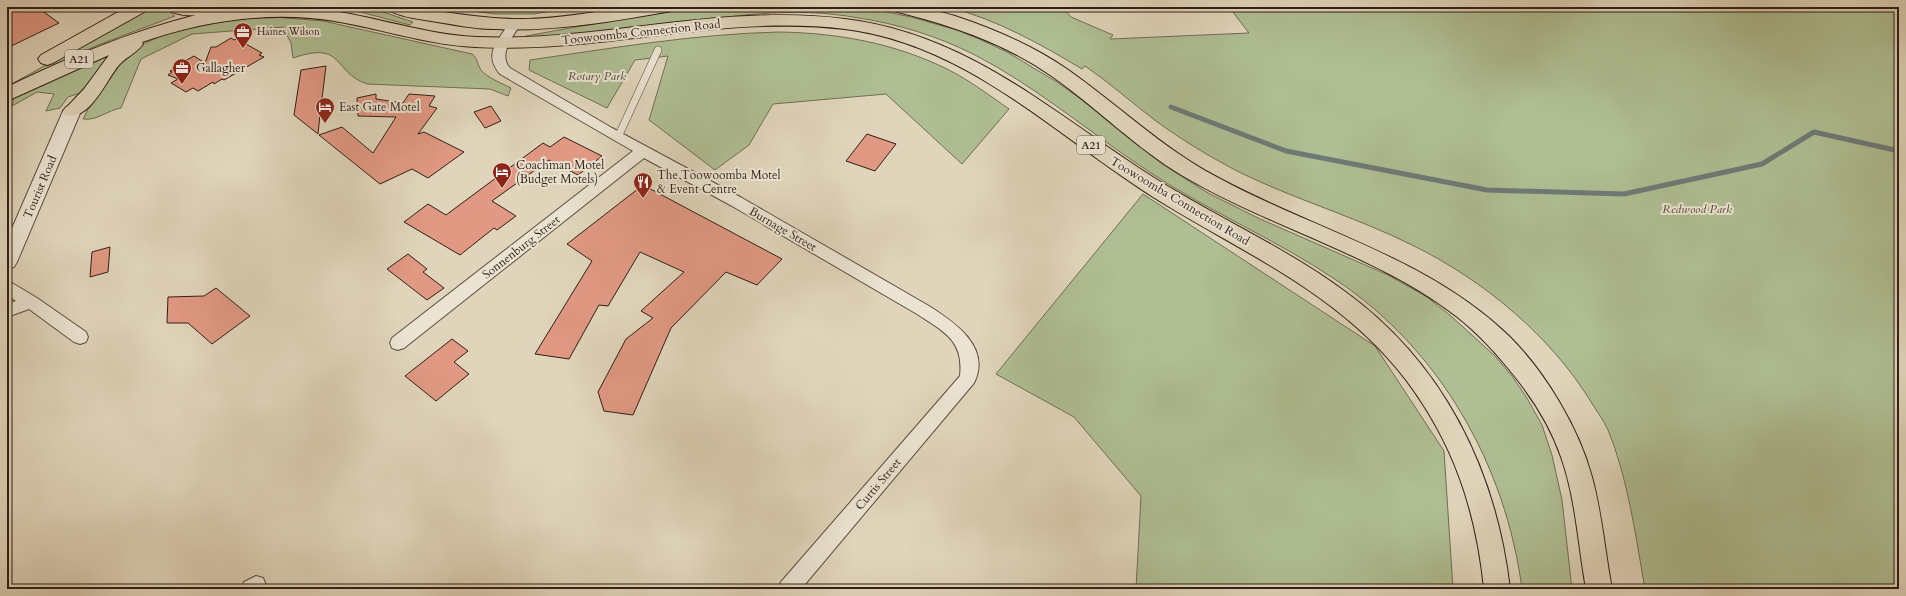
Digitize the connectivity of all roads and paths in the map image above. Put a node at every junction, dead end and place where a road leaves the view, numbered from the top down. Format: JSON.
{"nodes":[{"id":1,"x":140,"y":7,"type":"edge"},
{"id":2,"x":175,"y":7,"type":"edge"},
{"id":3,"x":225,"y":7,"type":"edge"},
{"id":4,"x":327,"y":7,"type":"edge"},
{"id":5,"x":394,"y":7,"type":"edge"},
{"id":6,"x":900,"y":7,"type":"edge"},
{"id":7,"x":659,"y":8,"type":"edge"},
{"id":8,"x":202,"y":12,"type":"edge"},
{"id":9,"x":343,"y":18,"type":"junction"},
{"id":10,"x":155,"y":30,"type":"junction"},
{"id":11,"x":508,"y":34,"type":"junction"},
{"id":12,"x":658,"y":50,"type":"dead end"},
{"id":13,"x":7,"y":79,"type":"edge"},
{"id":14,"x":7,"y":95,"type":"edge"},
{"id":15,"x":72,"y":111,"type":"joint"},
{"id":16,"x":618,"y":137,"type":"junction"},
{"id":17,"x":644,"y":151,"type":"junction"},
{"id":18,"x":7,"y":262,"type":"edge"},
{"id":19,"x":7,"y":286,"type":"edge"},
{"id":20,"x":30,"y":302,"type":"junction"},
{"id":21,"x":7,"y":311,"type":"edge"},
{"id":22,"x":80,"y":337,"type":"dead end"},
{"id":23,"x":398,"y":343,"type":"dead end"},
{"id":24,"x":968,"y":378,"type":"joint"},
{"id":25,"x":788,"y":589,"type":"edge"},
{"id":26,"x":1497,"y":589,"type":"edge"},
{"id":27,"x":1599,"y":589,"type":"edge"}],
"edges":[{"from":1,"to":13,"type":"highway","number":"A21"},
{"from":2,"to":8,"type":"highway"},
{"from":3,"to":8,"type":"highway"},
{"from":4,"to":9,"type":"highway"},
{"from":5,"to":11,"type":"highway","name":"Toowoomba Connection Road","number":"A21"},
{"from":6,"to":27,"type":"highway"},
{"from":7,"to":11,"type":"highway","name":"Toowoomba Connection Road","number":"A21"},
{"from":8,"to":9,"type":"highway","name":"Toowoomba Connection Road","number":"A21"},
{"from":8,"to":10,"type":"highway","name":"Toowoomba Connection Road","number":"A21"},
{"from":9,"to":11,"type":"highway","name":"Toowoomba Connection Road","number":"A21"},
{"from":10,"to":14,"type":"highway","number":"A21"},
{"from":10,"to":15,"type":"highway"},
{"from":11,"to":16,"type":"street","name":"Burnage Street"},
{"from":11,"to":26,"type":"highway","name":"Toowoomba Connection Road","number":"A21"},
{"from":12,"to":16,"type":"lane"},
{"from":15,"to":18,"type":"street","name":"Tourist Road"},
{"from":16,"to":17,"type":"street","name":"Burnage Street"},
{"from":17,"to":23,"type":"street","name":"Sonnenburg Street"},
{"from":17,"to":24,"type":"street","name":"Burnage Street"},
{"from":19,"to":20,"type":"street"},
{"from":20,"to":21,"type":"street"},
{"from":20,"to":22,"type":"street"},
{"from":24,"to":25,"type":"street","name":"Curtis Street"}]}
